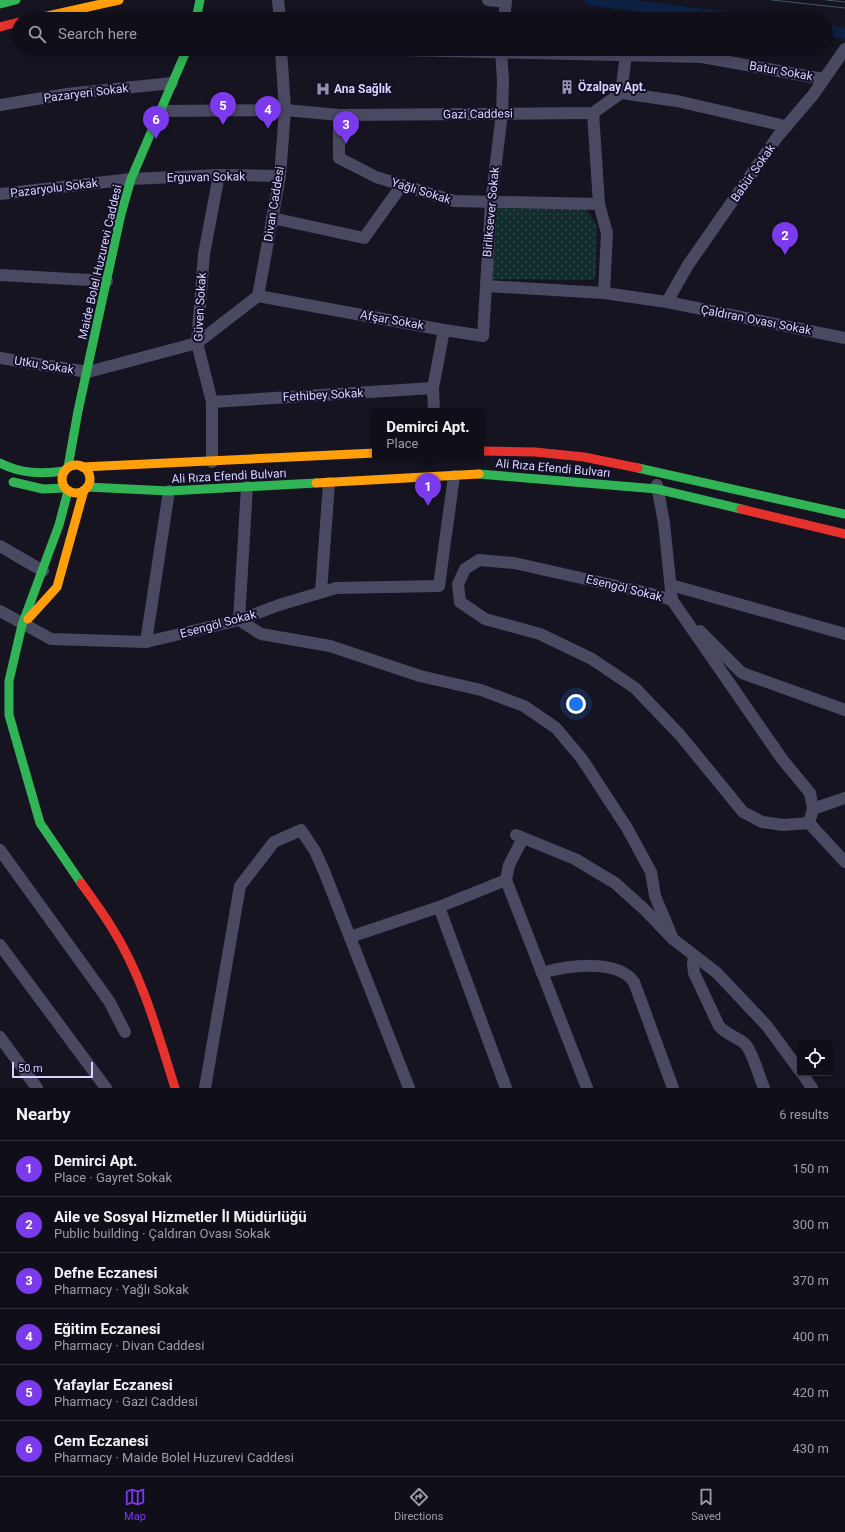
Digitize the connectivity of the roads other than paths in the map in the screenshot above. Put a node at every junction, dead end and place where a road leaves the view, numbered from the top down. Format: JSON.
{"nodes":[{"id":1,"x":16,"y":0,"type":"edge"},
{"id":2,"x":119,"y":0,"type":"edge"},
{"id":3,"x":200,"y":0,"type":"edge"},
{"id":4,"x":278,"y":0,"type":"edge"},
{"id":5,"x":488,"y":0,"type":"edge"},
{"id":6,"x":0,"y":4,"type":"edge"},
{"id":7,"x":65,"y":12,"type":"edge"},
{"id":8,"x":197,"y":12,"type":"edge"},
{"id":9,"x":279,"y":12,"type":"edge"},
{"id":10,"x":505,"y":12,"type":"edge"},
{"id":11,"x":12,"y":24,"type":"edge"},
{"id":12,"x":0,"y":27,"type":"edge"},
{"id":13,"x":845,"y":49,"type":"edge"},
{"id":14,"x":184,"y":56,"type":"edge"},
{"id":15,"x":281,"y":56,"type":"edge"},
{"id":16,"x":501,"y":56,"type":"edge"},
{"id":17,"x":626,"y":56,"type":"edge"},
{"id":18,"x":677,"y":56,"type":"edge"},
{"id":19,"x":823,"y":79,"type":"junction"},
{"id":20,"x":172,"y":83,"type":"junction"},
{"id":21,"x":621,"y":93,"type":"junction"},
{"id":22,"x":0,"y":106,"type":"edge"},
{"id":23,"x":285,"y":110,"type":"junction"},
{"id":24,"x":161,"y":111,"type":"junction"},
{"id":25,"x":502,"y":113,"type":"junction"},
{"id":26,"x":592,"y":113,"type":"junction"},
{"id":27,"x":339,"y":115,"type":"junction"},
{"id":28,"x":785,"y":126,"type":"junction"},
{"id":29,"x":219,"y":175,"type":"junction"},
{"id":30,"x":280,"y":176,"type":"junction"},
{"id":31,"x":131,"y":179,"type":"junction"},
{"id":32,"x":402,"y":185,"type":"junction"},
{"id":33,"x":0,"y":194,"type":"edge"},
{"id":34,"x":490,"y":203,"type":"junction"},
{"id":35,"x":600,"y":204,"type":"junction"},
{"id":36,"x":272,"y":218,"type":"junction"},
{"id":37,"x":0,"y":275,"type":"edge"},
{"id":38,"x":107,"y":281,"type":"junction"},
{"id":39,"x":486,"y":286,"type":"junction"},
{"id":40,"x":604,"y":293,"type":"junction"},
{"id":41,"x":258,"y":296,"type":"junction"},
{"id":42,"x":668,"y":302,"type":"junction"},
{"id":43,"x":444,"y":330,"type":"junction"},
{"id":44,"x":845,"y":338,"type":"edge"},
{"id":45,"x":197,"y":343,"type":"junction"},
{"id":46,"x":0,"y":358,"type":"edge"},
{"id":47,"x":88,"y":372,"type":"junction"},
{"id":48,"x":433,"y":388,"type":"junction"},
{"id":49,"x":212,"y":402,"type":"junction"},
{"id":50,"x":434,"y":408,"type":"edge"},
{"id":51,"x":87,"y":412,"type":"dead end"},
{"id":52,"x":81,"y":450,"type":"dead end"},
{"id":53,"x":484,"y":451,"type":"edge"},
{"id":54,"x":372,"y":453,"type":"edge"},
{"id":55,"x":212,"y":462,"type":"junction"},
{"id":56,"x":0,"y":463,"type":"edge"},
{"id":57,"x":73,"y":468,"type":"junction"},
{"id":58,"x":654,"y":471,"type":"junction"},
{"id":59,"x":454,"y":476,"type":"junction"},
{"id":60,"x":4,"y":479,"type":"dead end"},
{"id":61,"x":328,"y":483,"type":"junction"},
{"id":62,"x":85,"y":488,"type":"junction"},
{"id":63,"x":247,"y":488,"type":"junction"},
{"id":64,"x":66,"y":489,"type":"junction"},
{"id":65,"x":657,"y":489,"type":"junction"},
{"id":66,"x":169,"y":491,"type":"junction"},
{"id":67,"x":845,"y":514,"type":"edge"},
{"id":68,"x":845,"y":534,"type":"edge"},
{"id":69,"x":0,"y":546,"type":"edge"},
{"id":70,"x":43,"y":571,"type":"junction"},
{"id":71,"x":671,"y":585,"type":"junction"},
{"id":72,"x":321,"y":592,"type":"junction"},
{"id":73,"x":672,"y":600,"type":"junction"},
{"id":74,"x":0,"y":611,"type":"edge"},
{"id":75,"x":679,"y":611,"type":"junction"},
{"id":76,"x":239,"y":620,"type":"junction"},
{"id":77,"x":22,"y":624,"type":"junction"},
{"id":78,"x":845,"y":634,"type":"edge"},
{"id":79,"x":146,"y":642,"type":"junction"},
{"id":80,"x":4,"y":678,"type":"edge"},
{"id":81,"x":845,"y":710,"type":"edge"},
{"id":82,"x":5,"y":718,"type":"edge"},
{"id":83,"x":845,"y":798,"type":"edge"},
{"id":84,"x":813,"y":809,"type":"junction"},
{"id":85,"x":809,"y":823,"type":"junction"},
{"id":86,"x":0,"y":850,"type":"edge"},
{"id":87,"x":845,"y":862,"type":"edge"},
{"id":88,"x":506,"y":880,"type":"junction"},
{"id":89,"x":439,"y":907,"type":"junction"},
{"id":90,"x":350,"y":937,"type":"junction"},
{"id":91,"x":673,"y":940,"type":"junction"},
{"id":92,"x":0,"y":945,"type":"edge"},
{"id":93,"x":694,"y":956,"type":"junction"},
{"id":94,"x":542,"y":973,"type":"junction"},
{"id":95,"x":125,"y":1032,"type":"dead end"},
{"id":96,"x":0,"y":1037,"type":"edge"},
{"id":97,"x":797,"y":1067,"type":"edge"},
{"id":98,"x":804,"y":1076,"type":"edge"},
{"id":99,"x":37,"y":1088,"type":"edge"},
{"id":100,"x":106,"y":1088,"type":"edge"},
{"id":101,"x":175,"y":1088,"type":"edge"},
{"id":102,"x":205,"y":1088,"type":"edge"},
{"id":103,"x":409,"y":1088,"type":"edge"},
{"id":104,"x":506,"y":1088,"type":"edge"},
{"id":105,"x":587,"y":1088,"type":"edge"},
{"id":106,"x":673,"y":1088,"type":"edge"},
{"id":107,"x":764,"y":1088,"type":"edge"},
{"id":108,"x":812,"y":1088,"type":"edge"}],
"edges":[{"from":1,"to":6,"type":"main road"},
{"from":2,"to":7,"type":"main road"},
{"from":3,"to":8,"type":"main road"},
{"from":4,"to":9,"type":"street"},
{"from":5,"to":10,"type":"street"},
{"from":11,"to":12,"type":"main road"},
{"from":13,"to":19,"type":"street","name":"Babür Sokak"},
{"from":14,"to":20,"type":"main road","name":"Maide Bolel Huzurevi Caddesi"},
{"from":15,"to":23,"type":"street","name":"Divan Caddesi"},
{"from":16,"to":25,"type":"street","name":"Birliksever Sokak"},
{"from":17,"to":21,"type":"street"},
{"from":18,"to":19,"type":"street","name":"Batur Sokak"},
{"from":19,"to":28,"type":"street","name":"Babür Sokak"},
{"from":20,"to":22,"type":"street","name":"Pazaryeri Sokak"},
{"from":20,"to":24,"type":"main road","name":"Maide Bolel Huzurevi Caddesi"},
{"from":21,"to":26,"type":"street"},
{"from":21,"to":28,"type":"street"},
{"from":23,"to":24,"type":"street","name":"Gazi Caddesi"},
{"from":23,"to":27,"type":"street","name":"Gazi Caddesi"},
{"from":23,"to":30,"type":"street","name":"Divan Caddesi"},
{"from":24,"to":31,"type":"main road","name":"Maide Bolel Huzurevi Caddesi"},
{"from":25,"to":26,"type":"street","name":"Gazi Caddesi"},
{"from":25,"to":27,"type":"street","name":"Gazi Caddesi"},
{"from":25,"to":34,"type":"street","name":"Birliksever Sokak"},
{"from":26,"to":35,"type":"street"},
{"from":27,"to":32,"type":"street","name":"Yağlı Sokak"},
{"from":28,"to":42,"type":"street","name":"Babür Sokak"},
{"from":29,"to":30,"type":"street","name":"Erguvan Sokak"},
{"from":29,"to":31,"type":"street","name":"Erguvan Sokak"},
{"from":29,"to":45,"type":"street","name":"Güven Sokak"},
{"from":30,"to":36,"type":"street","name":"Divan Caddesi"},
{"from":31,"to":33,"type":"street","name":"Pazaryolu Sokak"},
{"from":31,"to":38,"type":"main road","name":"Maide Bolel Huzurevi Caddesi"},
{"from":32,"to":34,"type":"street","name":"Yağlı Sokak"},
{"from":32,"to":36,"type":"street"},
{"from":34,"to":35,"type":"street","name":"Yağlı Sokak"},
{"from":34,"to":39,"type":"street","name":"Birliksever Sokak"},
{"from":35,"to":40,"type":"street"},
{"from":36,"to":41,"type":"street","name":"Divan Caddesi"},
{"from":37,"to":38,"type":"street"},
{"from":38,"to":47,"type":"main road","name":"Maide Bolel Huzurevi Caddesi"},
{"from":39,"to":40,"type":"street","name":"Çaldıran Ovası Sokak"},
{"from":39,"to":43,"type":"street","name":"Birliksever Sokak"},
{"from":40,"to":42,"type":"street","name":"Çaldıran Ovası Sokak"},
{"from":41,"to":43,"type":"street","name":"Afşar Sokak"},
{"from":41,"to":45,"type":"street"},
{"from":42,"to":44,"type":"street","name":"Çaldıran Ovası Sokak"},
{"from":43,"to":48,"type":"street"},
{"from":45,"to":47,"type":"street"},
{"from":45,"to":49,"type":"street","name":"Güven Sokak"},
{"from":46,"to":47,"type":"street","name":"Utku Sokak"},
{"from":47,"to":51,"type":"main road","name":"Maide Bolel Huzurevi Caddesi"},
{"from":47,"to":57,"type":"main road","name":"Maide Bolel Huzurevi Caddesi"},
{"from":48,"to":49,"type":"street","name":"Fethibey Sokak"},
{"from":48,"to":50,"type":"street"},
{"from":49,"to":55,"type":"street","name":"Güven Sokak"},
{"from":52,"to":57,"type":"main road"},
{"from":53,"to":58,"type":"main road","name":"Ali Rıza Efendi Bulvarı"},
{"from":54,"to":55,"type":"main road","name":"Ali Rıza Efendi Bulvarı"},
{"from":55,"to":57,"type":"main road","name":"Ali Rıza Efendi Bulvarı"},
{"from":56,"to":57,"type":"main road","name":"Ali Rıza Efendi Bulvarı"},
{"from":57,"to":62,"type":"main road"},
{"from":57,"to":64,"type":"main road"},
{"from":58,"to":65,"type":"street","name":"Esengöl Sokak"},
{"from":58,"to":67,"type":"main road","name":"Ali Rıza Efendi Bulvarı"},
{"from":59,"to":61,"type":"main road","name":"Ali Rıza Efendi Bulvarı"},
{"from":59,"to":65,"type":"main road","name":"Ali Rıza Efendi Bulvarı"},
{"from":59,"to":72,"type":"street","name":"Esengöl Sokak"},
{"from":60,"to":64,"type":"main road"},
{"from":61,"to":63,"type":"main road","name":"Ali Rıza Efendi Bulvarı"},
{"from":61,"to":72,"type":"street"},
{"from":62,"to":64,"type":"main road"},
{"from":62,"to":66,"type":"main road","name":"Ali Rıza Efendi Bulvarı"},
{"from":62,"to":77,"type":"main road"},
{"from":63,"to":66,"type":"main road","name":"Ali Rıza Efendi Bulvarı"},
{"from":63,"to":76,"type":"street"},
{"from":64,"to":70,"type":"main road"},
{"from":65,"to":68,"type":"main road","name":"Ali Rıza Efendi Bulvarı"},
{"from":65,"to":71,"type":"street","name":"Esengöl Sokak"},
{"from":66,"to":79,"type":"street"},
{"from":69,"to":70,"type":"street"},
{"from":70,"to":77,"type":"main road"},
{"from":71,"to":73,"type":"street","name":"Esengöl Sokak"},
{"from":71,"to":78,"type":"street"},
{"from":72,"to":76,"type":"street","name":"Esengöl Sokak"},
{"from":73,"to":75,"type":"street"},
{"from":73,"to":85,"type":"street","name":"Esengöl Sokak"},
{"from":74,"to":77,"type":"street","name":"Esengöl Sokak"},
{"from":75,"to":81,"type":"street"},
{"from":75,"to":84,"type":"street"},
{"from":76,"to":79,"type":"street","name":"Esengöl Sokak"},
{"from":76,"to":91,"type":"street"},
{"from":77,"to":79,"type":"street","name":"Esengöl Sokak"},
{"from":77,"to":80,"type":"main road"},
{"from":80,"to":82,"type":"main road"},
{"from":82,"to":101,"type":"main road"},
{"from":83,"to":84,"type":"street"},
{"from":84,"to":85,"type":"street"},
{"from":85,"to":87,"type":"street"},
{"from":86,"to":95,"type":"street"},
{"from":88,"to":89,"type":"street"},
{"from":88,"to":91,"type":"street"},
{"from":88,"to":94,"type":"street"},
{"from":89,"to":90,"type":"street"},
{"from":89,"to":104,"type":"street"},
{"from":90,"to":102,"type":"street"},
{"from":90,"to":103,"type":"street"},
{"from":91,"to":93,"type":"street"},
{"from":92,"to":100,"type":"street"},
{"from":93,"to":97,"type":"street"},
{"from":93,"to":107,"type":"street"},
{"from":94,"to":105,"type":"street"},
{"from":94,"to":106,"type":"street"},
{"from":96,"to":99,"type":"street"},
{"from":98,"to":108,"type":"street"}]}
